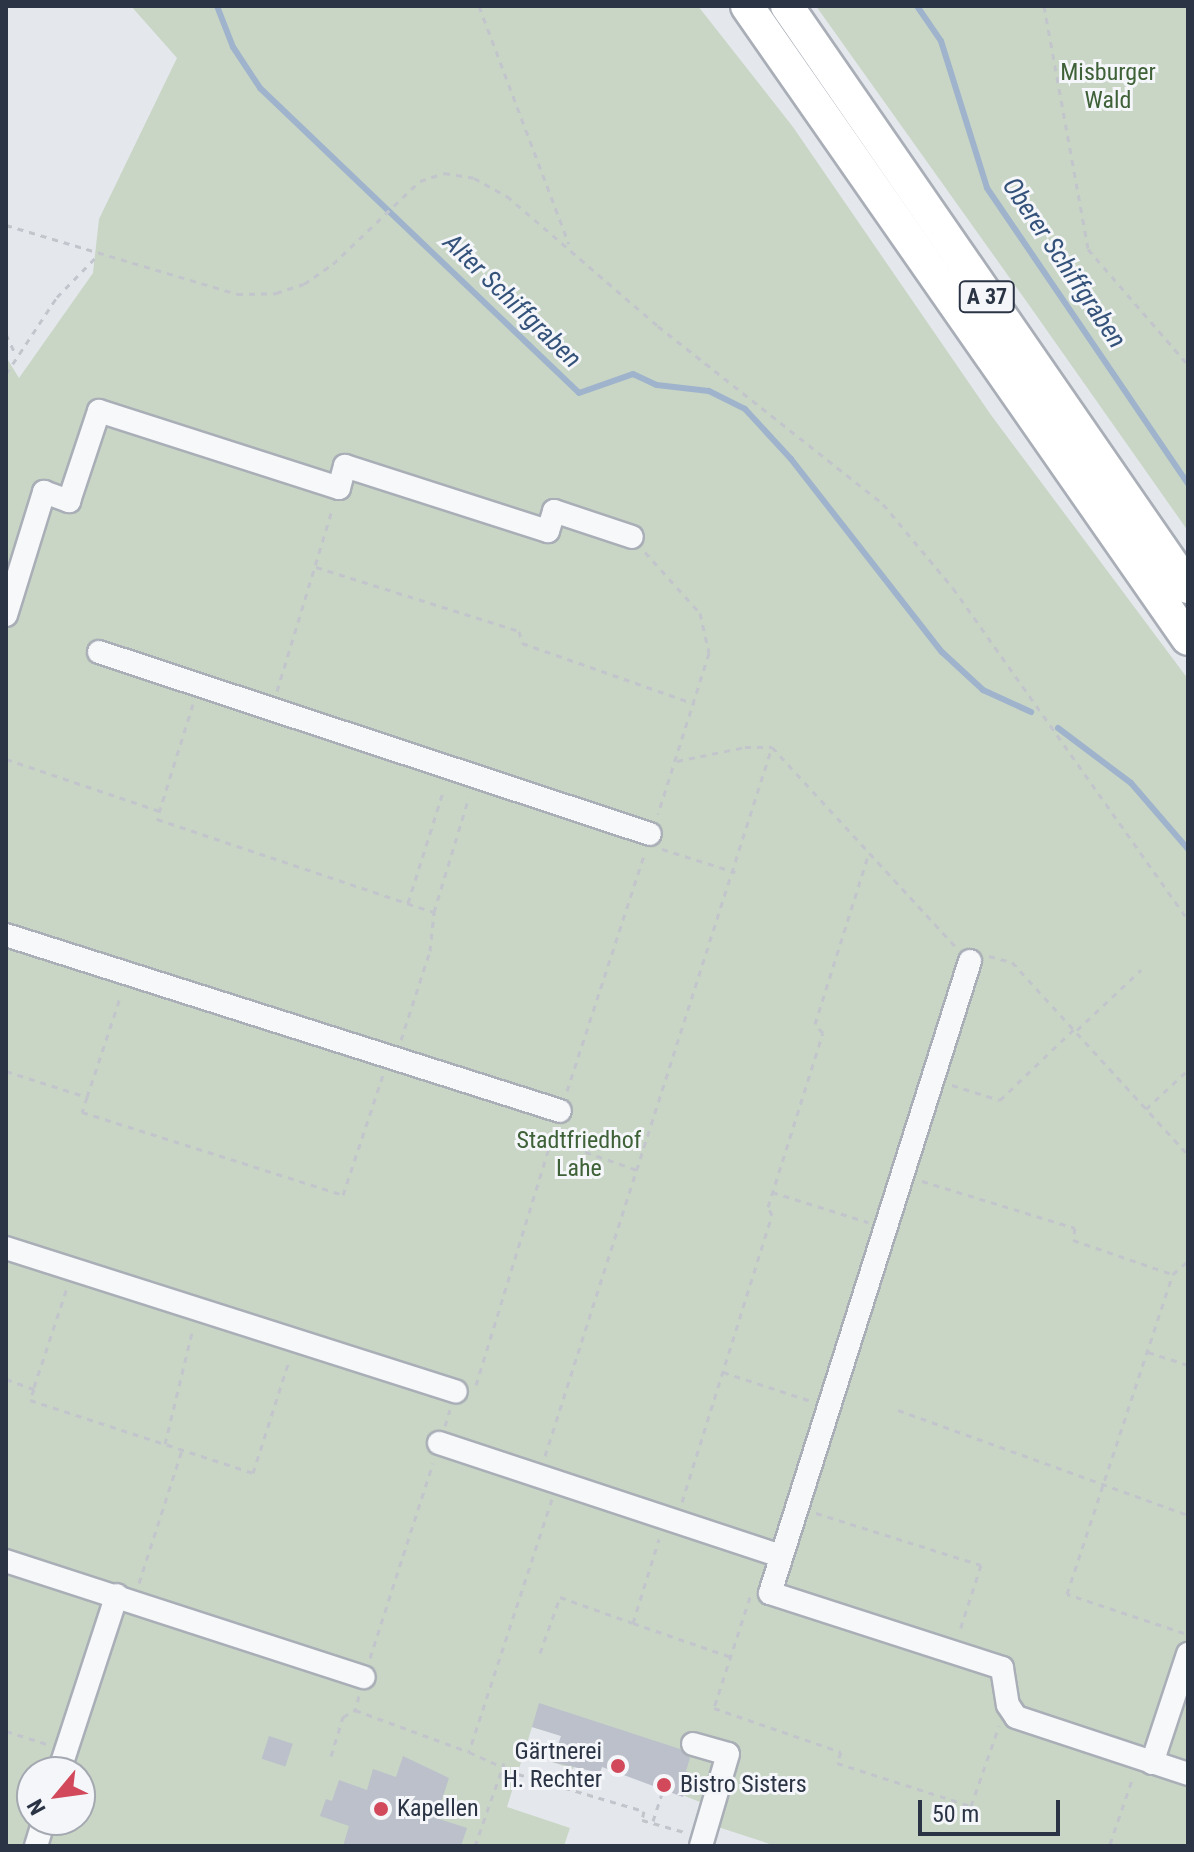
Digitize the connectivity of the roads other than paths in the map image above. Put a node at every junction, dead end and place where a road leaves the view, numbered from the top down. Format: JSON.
{"nodes":[{"id":1,"x":747,"y":6,"type":"edge"},
{"id":2,"x":787,"y":6,"type":"edge"},
{"id":3,"x":632,"y":537,"type":"road end"},
{"id":4,"x":1188,"y":587,"type":"edge"},
{"id":5,"x":6,"y":615,"type":"edge"},
{"id":6,"x":1188,"y":639,"type":"edge"},
{"id":7,"x":99,"y":652,"type":"dead end"},
{"id":8,"x":650,"y":834,"type":"road end"},
{"id":9,"x":6,"y":935,"type":"edge"},
{"id":10,"x":970,"y":961,"type":"road end"},
{"id":11,"x":560,"y":1111,"type":"road end"},
{"id":12,"x":6,"y":1248,"type":"edge"},
{"id":13,"x":456,"y":1392,"type":"road end"},
{"id":14,"x":439,"y":1443,"type":"road end"},
{"id":15,"x":781,"y":1556,"type":"junction"},
{"id":16,"x":6,"y":1561,"type":"edge"},
{"id":17,"x":125,"y":1598,"type":"junction"},
{"id":18,"x":1188,"y":1654,"type":"edge"},
{"id":19,"x":364,"y":1677,"type":"road end"},
{"id":20,"x":693,"y":1744,"type":"dead end"},
{"id":21,"x":64,"y":1756,"type":"edge"},
{"id":22,"x":1146,"y":1760,"type":"junction"},
{"id":23,"x":1188,"y":1774,"type":"edge"},
{"id":24,"x":702,"y":1842,"type":"edge"}],
"edges":[{"from":1,"to":6,"type":"highway","number":"A 37"},
{"from":2,"to":4,"type":"highway","number":"A 37"},
{"from":3,"to":5,"type":"lane"},
{"from":7,"to":8,"type":"lane"},
{"from":9,"to":11,"type":"lane"},
{"from":10,"to":15,"type":"lane"},
{"from":12,"to":13,"type":"lane"},
{"from":14,"to":15,"type":"lane"},
{"from":15,"to":22,"type":"lane"},
{"from":16,"to":17,"type":"lane"},
{"from":17,"to":19,"type":"lane"},
{"from":17,"to":21,"type":"lane"},
{"from":18,"to":22,"type":"lane"},
{"from":20,"to":24,"type":"lane"},
{"from":22,"to":23,"type":"lane"}]}
